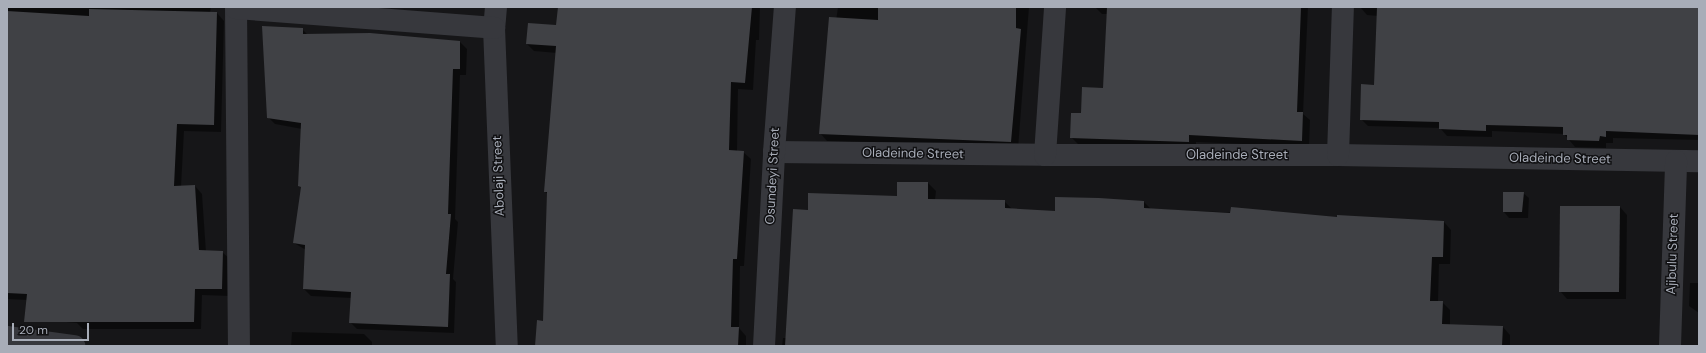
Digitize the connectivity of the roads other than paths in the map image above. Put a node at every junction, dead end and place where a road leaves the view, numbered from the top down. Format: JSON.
{"nodes":[{"id":1,"x":785,"y":7,"type":"edge"},
{"id":2,"x":1055,"y":7,"type":"edge"},
{"id":3,"x":1343,"y":7,"type":"edge"},
{"id":4,"x":236,"y":8,"type":"edge"},
{"id":5,"x":495,"y":17,"type":"edge"},
{"id":6,"x":774,"y":152,"type":"junction"},
{"id":7,"x":1338,"y":155,"type":"junction"},
{"id":8,"x":1045,"y":156,"type":"junction"},
{"id":9,"x":1676,"y":161,"type":"junction"},
{"id":10,"x":1699,"y":161,"type":"edge"},
{"id":11,"x":7,"y":337,"type":"edge"},
{"id":12,"x":74,"y":346,"type":"edge"},
{"id":13,"x":239,"y":346,"type":"edge"},
{"id":14,"x":507,"y":346,"type":"edge"},
{"id":15,"x":764,"y":346,"type":"edge"},
{"id":16,"x":1670,"y":346,"type":"edge"}],
"edges":[{"from":1,"to":6,"type":"street","name":"Osundeyi Street"},
{"from":2,"to":8,"type":"street"},
{"from":3,"to":7,"type":"street"},
{"from":4,"to":5,"type":"street"},
{"from":4,"to":13,"type":"street"},
{"from":5,"to":14,"type":"street","name":"Abolaji Street"},
{"from":6,"to":8,"type":"street","name":"Oladeinde Street"},
{"from":6,"to":15,"type":"street","name":"Osundeyi Street"},
{"from":7,"to":8,"type":"street","name":"Oladeinde Street"},
{"from":7,"to":9,"type":"street","name":"Oladeinde Street"},
{"from":9,"to":10,"type":"street","name":"Oladeinde Street"},
{"from":9,"to":16,"type":"street","name":"Ajibulu Street"},
{"from":11,"to":12,"type":"street"}]}
